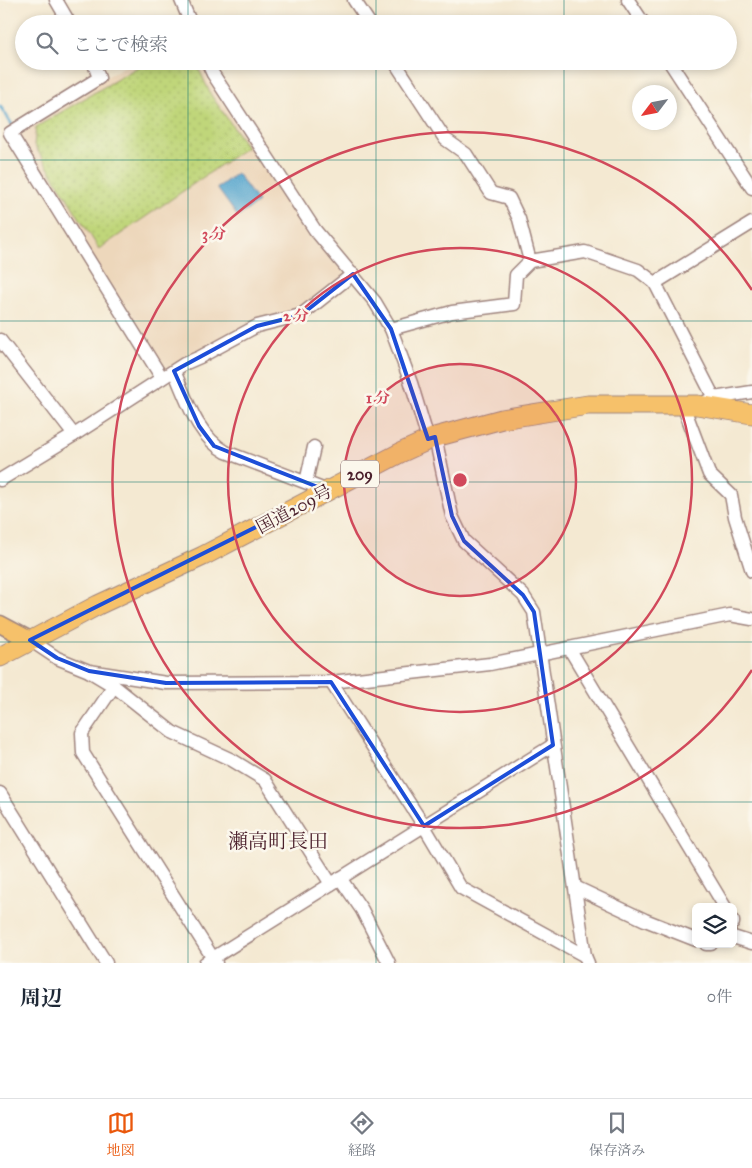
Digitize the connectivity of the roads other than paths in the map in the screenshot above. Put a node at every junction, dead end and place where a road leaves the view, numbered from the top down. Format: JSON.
{"nodes":[{"id":1,"x":56,"y":0,"type":"edge"},
{"id":2,"x":180,"y":0,"type":"edge"},
{"id":3,"x":354,"y":0,"type":"edge"},
{"id":4,"x":628,"y":0,"type":"edge"},
{"id":5,"x":65,"y":15,"type":"edge"},
{"id":6,"x":187,"y":15,"type":"edge"},
{"id":7,"x":364,"y":15,"type":"edge"},
{"id":8,"x":638,"y":15,"type":"edge"},
{"id":9,"x":96,"y":70,"type":"edge"},
{"id":10,"x":211,"y":70,"type":"edge"},
{"id":11,"x":400,"y":70,"type":"edge"},
{"id":12,"x":675,"y":70,"type":"edge"},
{"id":13,"x":752,"y":188,"type":"edge"},
{"id":14,"x":752,"y":223,"type":"edge"},
{"id":15,"x":530,"y":261,"type":"junction"},
{"id":16,"x":353,"y":274,"type":"junction"},
{"id":17,"x":656,"y":283,"type":"junction"},
{"id":18,"x":391,"y":329,"type":"junction"},
{"id":19,"x":0,"y":340,"type":"edge"},
{"id":20,"x":174,"y":371,"type":"junction"},
{"id":21,"x":162,"y":378,"type":"junction"},
{"id":22,"x":752,"y":392,"type":"edge"},
{"id":23,"x":698,"y":402,"type":"junction"},
{"id":24,"x":752,"y":414,"type":"edge"},
{"id":25,"x":74,"y":434,"type":"junction"},
{"id":26,"x":431,"y":438,"type":"junction"},
{"id":27,"x":314,"y":447,"type":"dead end"},
{"id":28,"x":0,"y":480,"type":"edge"},
{"id":29,"x":306,"y":482,"type":"junction"},
{"id":30,"x":328,"y":490,"type":"junction"},
{"id":31,"x":752,"y":571,"type":"edge"},
{"id":32,"x":752,"y":619,"type":"edge"},
{"id":33,"x":0,"y":624,"type":"edge"},
{"id":34,"x":30,"y":640,"type":"junction"},
{"id":35,"x":569,"y":648,"type":"junction"},
{"id":36,"x":541,"y":653,"type":"junction"},
{"id":37,"x":0,"y":657,"type":"edge"},
{"id":38,"x":89,"y":671,"type":"junction"},
{"id":39,"x":331,"y":682,"type":"junction"},
{"id":40,"x":114,"y":686,"type":"junction"},
{"id":41,"x":553,"y":745,"type":"junction"},
{"id":42,"x":0,"y":794,"type":"edge"},
{"id":43,"x":424,"y":826,"type":"junction"},
{"id":44,"x":336,"y":881,"type":"junction"},
{"id":45,"x":575,"y":888,"type":"junction"},
{"id":46,"x":722,"y":903,"type":"edge"},
{"id":47,"x":692,"y":938,"type":"edge"},
{"id":48,"x":737,"y":938,"type":"edge"},
{"id":49,"x":752,"y":943,"type":"edge"},
{"id":50,"x":586,"y":960,"type":"edge"},
{"id":51,"x":211,"y":961,"type":"edge"},
{"id":52,"x":106,"y":963,"type":"edge"},
{"id":53,"x":389,"y":963,"type":"edge"}],
"edges":[{"from":1,"to":5,"type":"street"},
{"from":2,"to":6,"type":"street"},
{"from":3,"to":7,"type":"street"},
{"from":4,"to":8,"type":"street"},
{"from":9,"to":21,"type":"street"},
{"from":10,"to":16,"type":"street"},
{"from":11,"to":15,"type":"street"},
{"from":12,"to":13,"type":"street"},
{"from":14,"to":17,"type":"street"},
{"from":15,"to":17,"type":"street"},
{"from":15,"to":18,"type":"street"},
{"from":16,"to":18,"type":"street"},
{"from":16,"to":20,"type":"street"},
{"from":17,"to":23,"type":"street"},
{"from":18,"to":26,"type":"street"},
{"from":19,"to":25,"type":"street"},
{"from":20,"to":21,"type":"street"},
{"from":20,"to":29,"type":"street"},
{"from":21,"to":25,"type":"street"},
{"from":22,"to":23,"type":"street"},
{"from":23,"to":24,"type":"highway","name":"国道209号","number":"209"},
{"from":23,"to":26,"type":"highway","name":"国道209号","number":"209"},
{"from":23,"to":31,"type":"street"},
{"from":25,"to":28,"type":"street"},
{"from":26,"to":30,"type":"highway","name":"国道209号","number":"209"},
{"from":26,"to":36,"type":"street"},
{"from":27,"to":29,"type":"street"},
{"from":29,"to":30,"type":"street"},
{"from":30,"to":34,"type":"highway","name":"国道209号","number":"209"},
{"from":32,"to":35,"type":"street"},
{"from":33,"to":34,"type":"main road"},
{"from":34,"to":37,"type":"highway","name":"国道209号","number":"209"},
{"from":34,"to":38,"type":"street"},
{"from":35,"to":36,"type":"street"},
{"from":35,"to":46,"type":"street"},
{"from":36,"to":39,"type":"street"},
{"from":36,"to":41,"type":"street"},
{"from":38,"to":39,"type":"street"},
{"from":38,"to":40,"type":"street"},
{"from":39,"to":43,"type":"street"},
{"from":40,"to":44,"type":"street"},
{"from":40,"to":51,"type":"street"},
{"from":41,"to":43,"type":"street"},
{"from":41,"to":45,"type":"street"},
{"from":42,"to":52,"type":"street"},
{"from":43,"to":44,"type":"street"},
{"from":43,"to":50,"type":"street"},
{"from":44,"to":51,"type":"street"},
{"from":44,"to":53,"type":"street"},
{"from":45,"to":47,"type":"street"},
{"from":45,"to":50,"type":"street"},
{"from":48,"to":49,"type":"street"}]}
